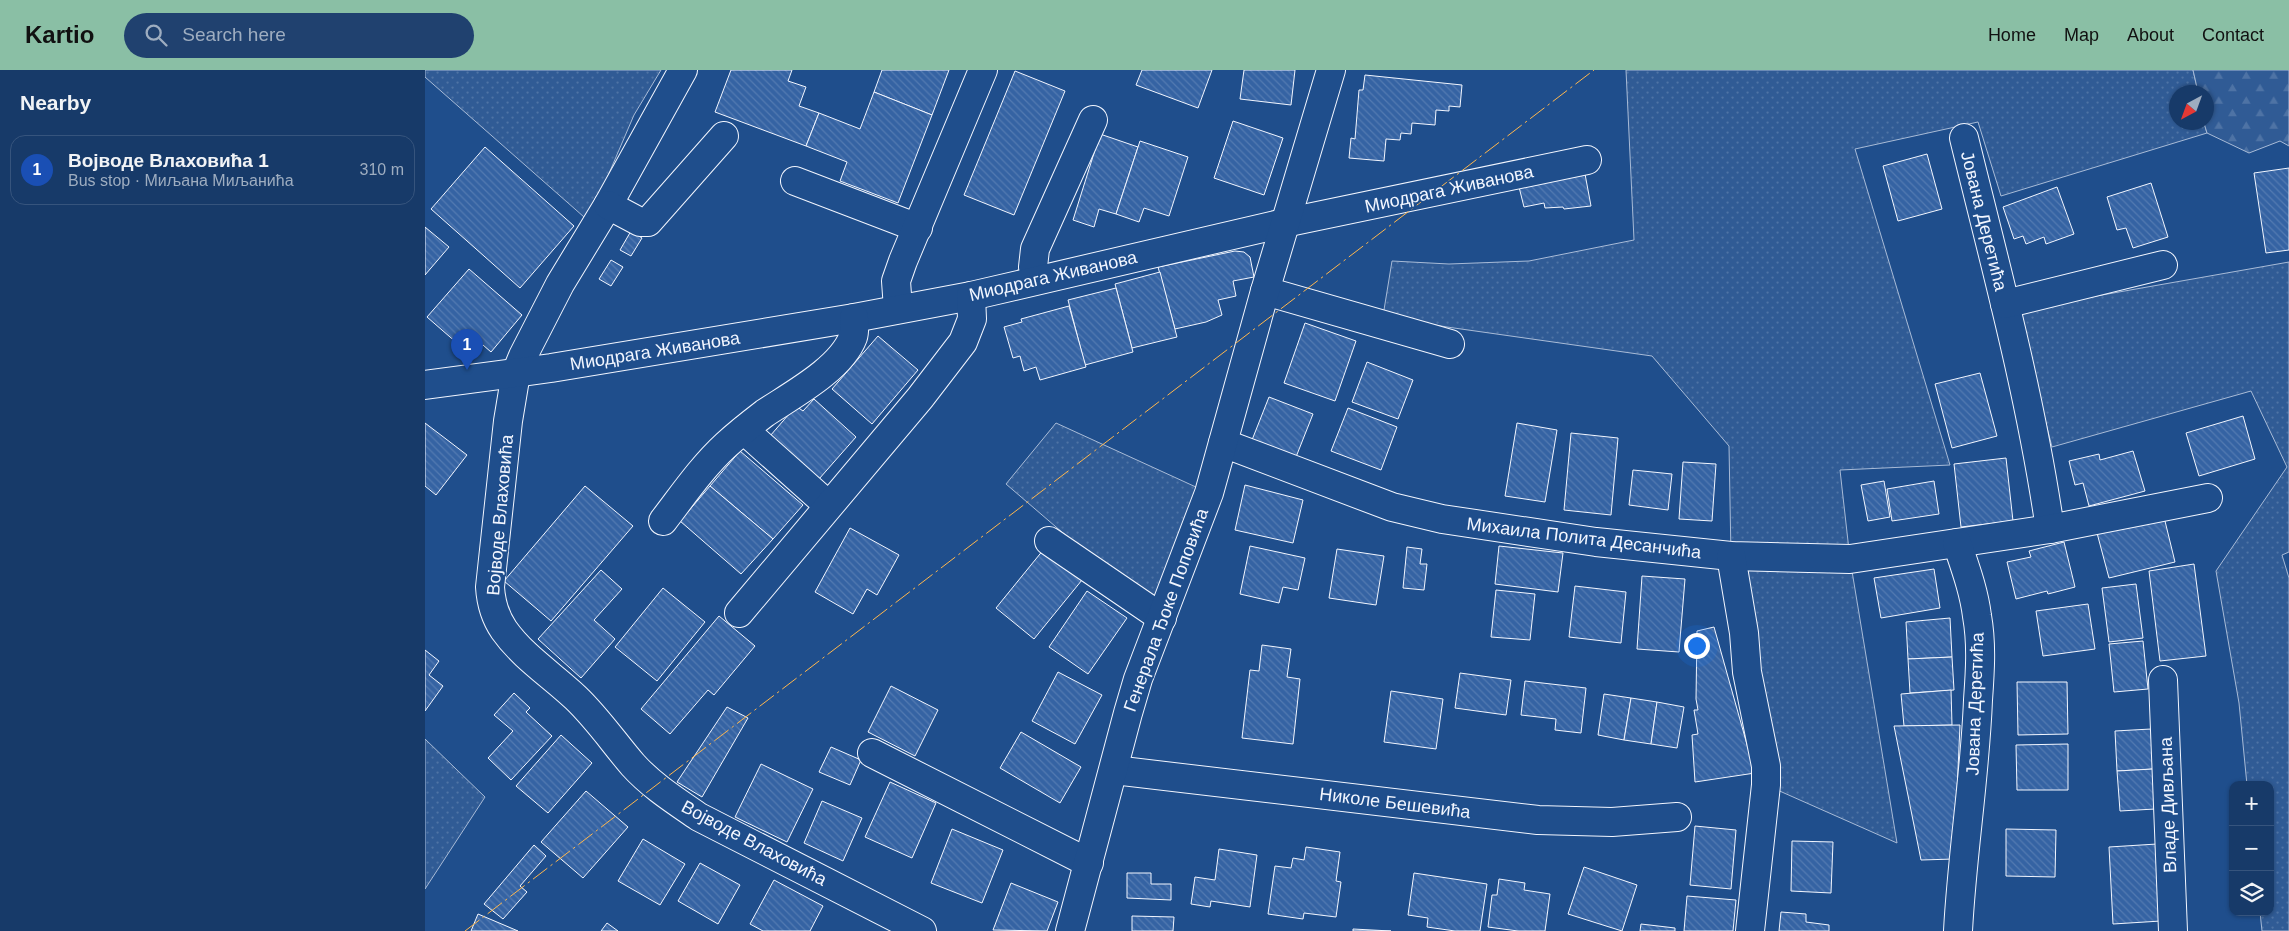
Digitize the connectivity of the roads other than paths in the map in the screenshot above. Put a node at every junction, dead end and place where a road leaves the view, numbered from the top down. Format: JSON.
{"nodes":[{"id":1,"x":683,"y":70,"type":"edge"},
{"id":2,"x":983,"y":70,"type":"edge"},
{"id":3,"x":1331,"y":70,"type":"edge"},
{"id":4,"x":1093,"y":120,"type":"dead end"},
{"id":5,"x":724,"y":136,"type":"dead end"},
{"id":6,"x":1963,"y":138,"type":"dead end"},
{"id":7,"x":1587,"y":160,"type":"dead end"},
{"id":8,"x":795,"y":181,"type":"dead end"},
{"id":9,"x":608,"y":205,"type":"junction"},
{"id":10,"x":1284,"y":223,"type":"junction"},
{"id":11,"x":918,"y":228,"type":"junction"},
{"id":12,"x":2163,"y":265,"type":"dead end"},
{"id":13,"x":1036,"y":280,"type":"junction"},
{"id":14,"x":1265,"y":290,"type":"junction"},
{"id":15,"x":971,"y":296,"type":"junction"},
{"id":16,"x":2005,"y":304,"type":"junction"},
{"id":17,"x":898,"y":309,"type":"junction"},
{"id":18,"x":854,"y":318,"type":"junction"},
{"id":19,"x":1450,"y":344,"type":"dead end"},
{"id":20,"x":516,"y":373,"type":"junction"},
{"id":21,"x":425,"y":384,"type":"edge"},
{"id":22,"x":743,"y":430,"type":"junction"},
{"id":23,"x":1223,"y":443,"type":"junction"},
{"id":24,"x":2209,"y":498,"type":"dead end"},
{"id":25,"x":828,"y":505,"type":"junction"},
{"id":26,"x":663,"y":521,"type":"dead end"},
{"id":27,"x":2049,"y":529,"type":"junction"},
{"id":28,"x":1049,"y":541,"type":"dead end"},
{"id":29,"x":1957,"y":543,"type":"junction"},
{"id":30,"x":1731,"y":556,"type":"junction"},
{"id":31,"x":739,"y":613,"type":"dead end"},
{"id":32,"x":1161,"y":618,"type":"junction"},
{"id":33,"x":2163,"y":680,"type":"dead end"},
{"id":34,"x":872,"y":753,"type":"dead end"},
{"id":35,"x":1114,"y":770,"type":"junction"},
{"id":36,"x":1677,"y":817,"type":"dead end"},
{"id":37,"x":1089,"y":862,"type":"junction"},
{"id":38,"x":922,"y":931,"type":"edge"},
{"id":39,"x":1070,"y":931,"type":"edge"},
{"id":40,"x":1750,"y":931,"type":"edge"},
{"id":41,"x":1958,"y":931,"type":"edge"},
{"id":42,"x":2173,"y":931,"type":"edge"}],
"edges":[{"from":1,"to":9,"type":"street","name":"Војводе Влаховића"},
{"from":2,"to":11,"type":"street"},
{"from":3,"to":10,"type":"street","name":"Генерала Ђоке Поповића"},
{"from":4,"to":13,"type":"street"},
{"from":5,"to":9,"type":"street"},
{"from":6,"to":16,"type":"street","name":"Јована Деретића"},
{"from":7,"to":10,"type":"street","name":"Миодрага Живанова"},
{"from":8,"to":11,"type":"street"},
{"from":9,"to":20,"type":"street","name":"Војводе Влаховића"},
{"from":10,"to":13,"type":"street","name":"Миодрага Живанова"},
{"from":10,"to":14,"type":"street","name":"Генерала Ђоке Поповића"},
{"from":11,"to":17,"type":"street"},
{"from":12,"to":16,"type":"street","name":"Јована Деретића"},
{"from":13,"to":15,"type":"street","name":"Миодрага Живанова"},
{"from":14,"to":19,"type":"street"},
{"from":14,"to":23,"type":"street","name":"Генерала Ђоке Поповића"},
{"from":15,"to":17,"type":"street","name":"Миодрага Живанова"},
{"from":15,"to":25,"type":"street"},
{"from":16,"to":27,"type":"street","name":"Јована Деретића"},
{"from":17,"to":18,"type":"street","name":"Миодрага Живанова"},
{"from":18,"to":20,"type":"street","name":"Миодрага Живанова"},
{"from":18,"to":22,"type":"street"},
{"from":20,"to":21,"type":"street","name":"Миодрага Живанова"},
{"from":20,"to":38,"type":"street","name":"Војводе Влаховића"},
{"from":22,"to":25,"type":"street"},
{"from":22,"to":26,"type":"street"},
{"from":23,"to":30,"type":"street","name":"Михаила Полита Десанчића"},
{"from":23,"to":32,"type":"street","name":"Генерала Ђоке Поповића"},
{"from":24,"to":27,"type":"street"},
{"from":25,"to":31,"type":"street"},
{"from":27,"to":29,"type":"street"},
{"from":28,"to":32,"type":"street"},
{"from":29,"to":30,"type":"street","name":"Михаила Полита Десанчића"},
{"from":29,"to":41,"type":"street","name":"Јована Деретића"},
{"from":30,"to":40,"type":"street"},
{"from":32,"to":35,"type":"street","name":"Генерала Ђоке Поповића"},
{"from":33,"to":42,"type":"street","name":"Владе Дивљана"},
{"from":34,"to":37,"type":"street"},
{"from":35,"to":36,"type":"street","name":"Николе Бешевића"},
{"from":35,"to":37,"type":"street","name":"Генерала Ђоке Поповића"},
{"from":37,"to":39,"type":"street","name":"Генерала Ђоке Поповића"}]}
